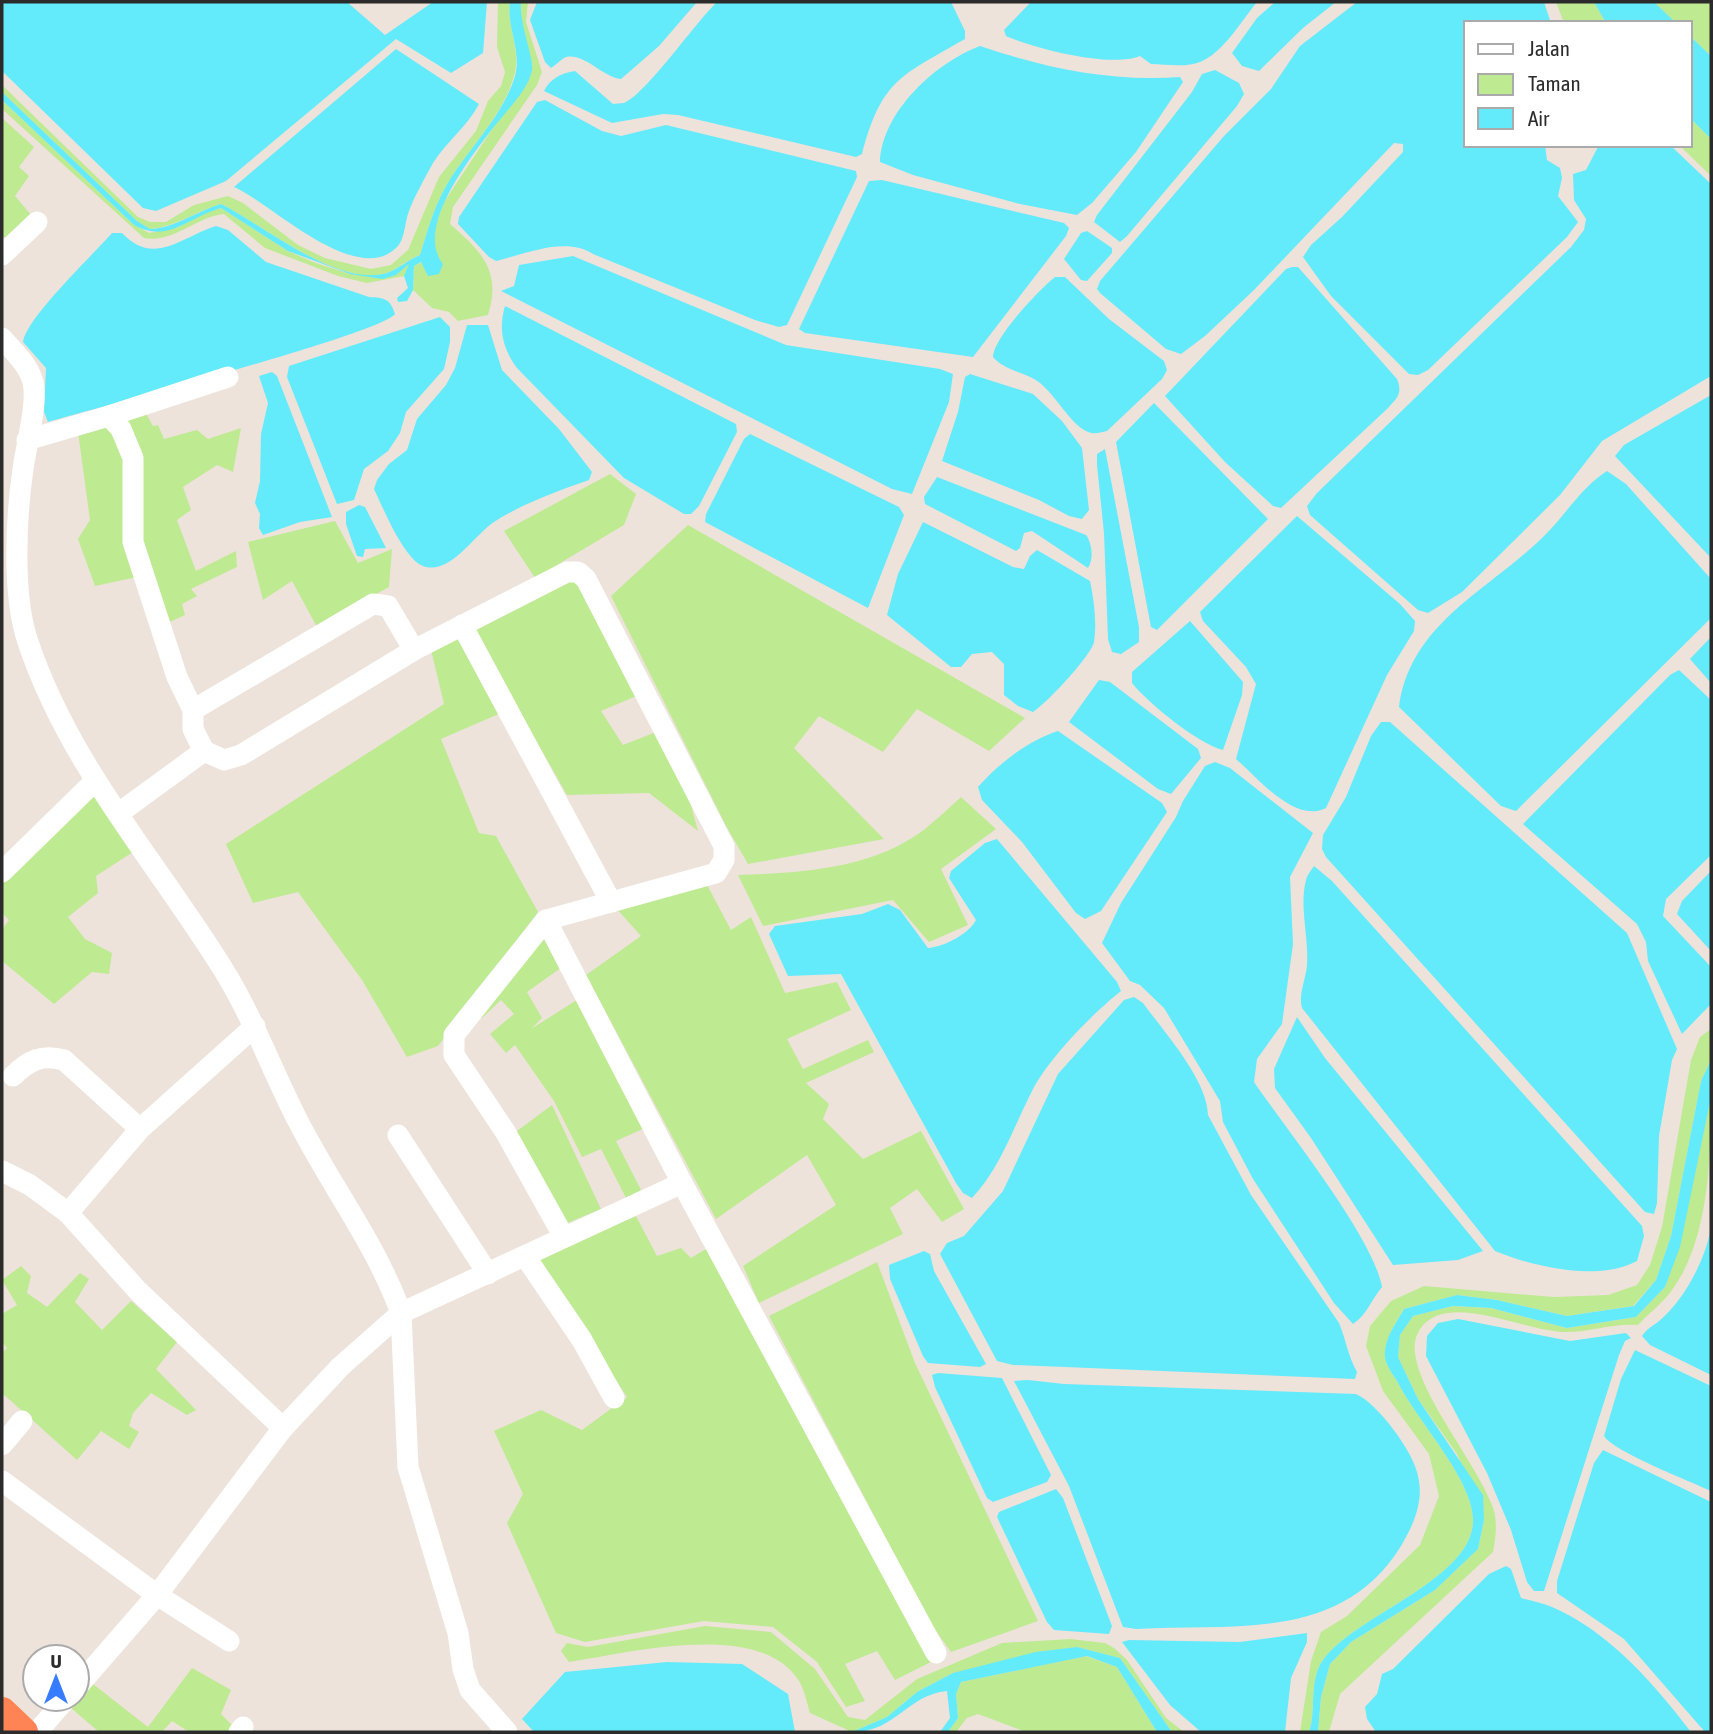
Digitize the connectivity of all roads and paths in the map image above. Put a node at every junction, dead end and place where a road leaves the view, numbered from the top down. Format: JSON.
{"nodes":[{"id":1,"x":37,"y":222,"type":"dead end"},
{"id":2,"x":2,"y":255,"type":"edge"},
{"id":3,"x":2,"y":338,"type":"edge"},
{"id":4,"x":228,"y":377,"type":"dead end"},
{"id":5,"x":109,"y":416,"type":"junction"},
{"id":6,"x":27,"y":439,"type":"junction"},
{"id":7,"x":9,"y":531,"type":"edge"},
{"id":8,"x":462,"y":625,"type":"junction"},
{"id":9,"x":414,"y":650,"type":"junction"},
{"id":10,"x":193,"y":710,"type":"junction"},
{"id":11,"x":204,"y":751,"type":"junction"},
{"id":12,"x":94,"y":782,"type":"junction"},
{"id":13,"x":119,"y":813,"type":"junction"},
{"id":14,"x":2,"y":872,"type":"edge"},
{"id":15,"x":611,"y":902,"type":"junction"},
{"id":16,"x":546,"y":920,"type":"junction"},
{"id":17,"x":255,"y":1026,"type":"junction"},
{"id":18,"x":13,"y":1076,"type":"dead end"},
{"id":19,"x":140,"y":1129,"type":"junction"},
{"id":20,"x":398,"y":1136,"type":"dead end"},
{"id":21,"x":2,"y":1171,"type":"edge"},
{"id":22,"x":682,"y":1184,"type":"junction"},
{"id":23,"x":68,"y":1213,"type":"junction"},
{"id":24,"x":564,"y":1237,"type":"junction"},
{"id":25,"x":525,"y":1255,"type":"junction"},
{"id":26,"x":488,"y":1274,"type":"junction"},
{"id":27,"x":401,"y":1313,"type":"junction"},
{"id":28,"x":614,"y":1398,"type":"dead end"},
{"id":29,"x":22,"y":1421,"type":"dead end"},
{"id":30,"x":283,"y":1428,"type":"junction"},
{"id":31,"x":2,"y":1445,"type":"edge"},
{"id":32,"x":2,"y":1481,"type":"edge"},
{"id":33,"x":157,"y":1595,"type":"junction"},
{"id":34,"x":229,"y":1641,"type":"dead end"},
{"id":35,"x":936,"y":1653,"type":"dead end"},
{"id":36,"x":91,"y":1671,"type":"edge"},
{"id":37,"x":2,"y":1712,"type":"edge"},
{"id":38,"x":54,"y":1713,"type":"edge"},
{"id":39,"x":23,"y":1732,"type":"edge"},
{"id":40,"x":37,"y":1732,"type":"edge"},
{"id":41,"x":507,"y":1732,"type":"edge"}],
"edges":[{"from":1,"to":2,"type":"street"},
{"from":3,"to":6,"type":"street"},
{"from":4,"to":5,"type":"street"},
{"from":5,"to":6,"type":"street"},
{"from":5,"to":10,"type":"street"},
{"from":6,"to":7,"type":"street"},
{"from":7,"to":12,"type":"street"},
{"from":8,"to":9,"type":"street"},
{"from":8,"to":15,"type":"street"},
{"from":8,"to":15,"type":"street"},
{"from":9,"to":10,"type":"street"},
{"from":9,"to":11,"type":"street"},
{"from":10,"to":11,"type":"street"},
{"from":11,"to":13,"type":"street"},
{"from":12,"to":13,"type":"street"},
{"from":12,"to":14,"type":"street"},
{"from":13,"to":17,"type":"street"},
{"from":15,"to":16,"type":"street"},
{"from":16,"to":22,"type":"street"},
{"from":16,"to":24,"type":"street"},
{"from":17,"to":19,"type":"street"},
{"from":17,"to":27,"type":"street"},
{"from":18,"to":19,"type":"street"},
{"from":19,"to":23,"type":"street"},
{"from":20,"to":26,"type":"street"},
{"from":21,"to":23,"type":"street"},
{"from":22,"to":24,"type":"street"},
{"from":22,"to":35,"type":"street"},
{"from":23,"to":30,"type":"street"},
{"from":24,"to":25,"type":"street"},
{"from":25,"to":26,"type":"street"},
{"from":25,"to":28,"type":"street"},
{"from":26,"to":27,"type":"street"},
{"from":27,"to":30,"type":"street"},
{"from":27,"to":41,"type":"street"},
{"from":29,"to":31,"type":"street"},
{"from":30,"to":33,"type":"street"},
{"from":32,"to":33,"type":"street"},
{"from":33,"to":34,"type":"street"},
{"from":33,"to":36,"type":"street"},
{"from":37,"to":39,"type":"highway"},
{"from":38,"to":40,"type":"street"}]}
